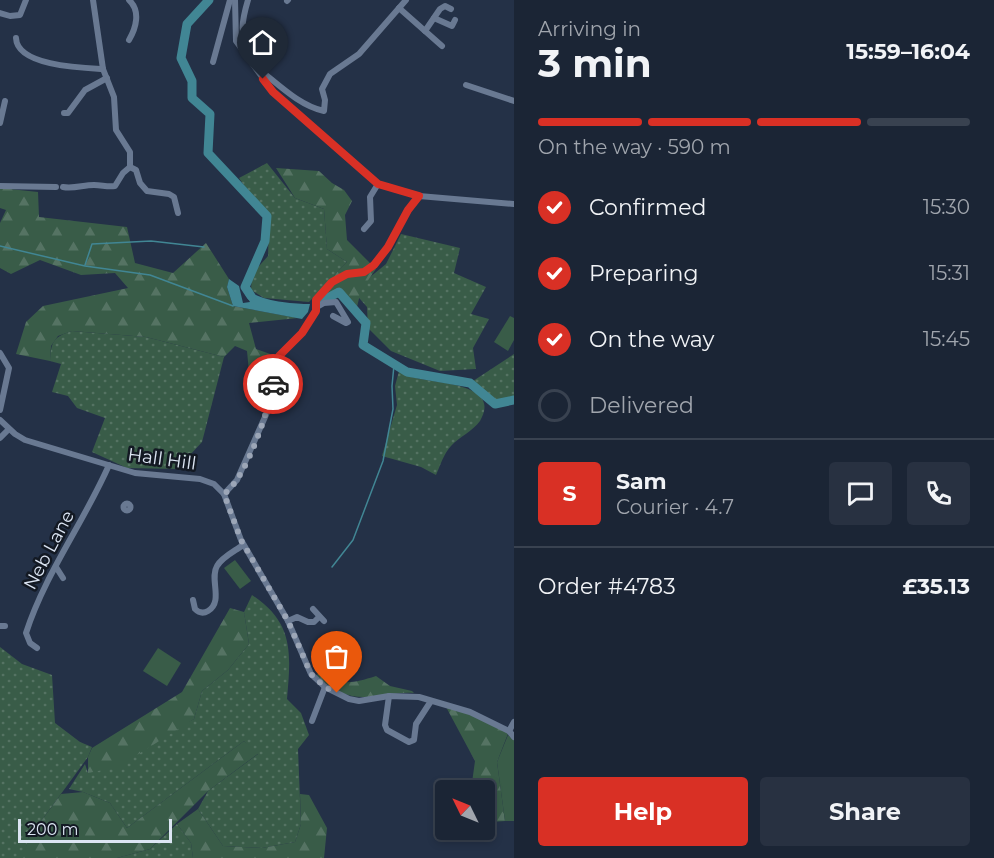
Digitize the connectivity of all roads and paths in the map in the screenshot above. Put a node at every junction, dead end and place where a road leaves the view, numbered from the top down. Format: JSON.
{"nodes":[{"id":1,"x":27,"y":0,"type":"edge"},
{"id":2,"x":93,"y":0,"type":"edge"},
{"id":3,"x":129,"y":0,"type":"edge"},
{"id":4,"x":230,"y":0,"type":"edge"},
{"id":5,"x":235,"y":0,"type":"edge"},
{"id":6,"x":256,"y":0,"type":"edge"},
{"id":7,"x":405,"y":0,"type":"edge"},
{"id":8,"x":247,"y":2,"type":"edge"},
{"id":9,"x":399,"y":8,"type":"junction"},
{"id":10,"x":451,"y":9,"type":"dead end"},
{"id":11,"x":0,"y":13,"type":"edge"},
{"id":12,"x":434,"y":18,"type":"junction"},
{"id":13,"x":455,"y":20,"type":"dead end"},
{"id":14,"x":425,"y":31,"type":"junction"},
{"id":15,"x":16,"y":38,"type":"dead end"},
{"id":16,"x":129,"y":40,"type":"dead end"},
{"id":17,"x":442,"y":46,"type":"dead end"},
{"id":18,"x":213,"y":62,"type":"dead end"},
{"id":19,"x":256,"y":67,"type":"junction"},
{"id":20,"x":103,"y":69,"type":"junction"},
{"id":21,"x":107,"y":78,"type":"junction"},
{"id":22,"x":466,"y":85,"type":"dead end"},
{"id":23,"x":6,"y":101,"type":"dead end"},
{"id":24,"x":514,"y":101,"type":"edge"},
{"id":25,"x":1,"y":113,"type":"edge"},
{"id":26,"x":68,"y":114,"type":"dead end"},
{"id":27,"x":0,"y":123,"type":"edge"},
{"id":28,"x":130,"y":167,"type":"junction"},
{"id":29,"x":378,"y":184,"type":"junction"},
{"id":30,"x":0,"y":186,"type":"edge"},
{"id":31,"x":419,"y":196,"type":"junction"},
{"id":32,"x":514,"y":204,"type":"edge"},
{"id":33,"x":178,"y":213,"type":"dead end"},
{"id":34,"x":364,"y":229,"type":"dead end"},
{"id":35,"x":317,"y":307,"type":"junction"},
{"id":36,"x":333,"y":316,"type":"dead end"},
{"id":37,"x":0,"y":353,"type":"edge"},
{"id":38,"x":0,"y":410,"type":"edge"},
{"id":39,"x":0,"y":420,"type":"edge"},
{"id":40,"x":9,"y":429,"type":"junction"},
{"id":41,"x":0,"y":438,"type":"edge"},
{"id":42,"x":109,"y":465,"type":"junction"},
{"id":43,"x":224,"y":494,"type":"junction"},
{"id":44,"x":243,"y":545,"type":"junction"},
{"id":45,"x":56,"y":567,"type":"junction"},
{"id":46,"x":63,"y":578,"type":"dead end"},
{"id":47,"x":194,"y":600,"type":"dead end"},
{"id":48,"x":313,"y":609,"type":"dead end"},
{"id":49,"x":288,"y":621,"type":"junction"},
{"id":50,"x":36,"y":648,"type":"dead end"},
{"id":51,"x":325,"y":687,"type":"junction"},
{"id":52,"x":389,"y":696,"type":"junction"},
{"id":53,"x":431,"y":701,"type":"junction"},
{"id":54,"x":312,"y":721,"type":"dead end"},
{"id":55,"x":514,"y":722,"type":"edge"},
{"id":56,"x":512,"y":734,"type":"edge"}],
"edges":[{"from":1,"to":11,"type":"street"},
{"from":2,"to":20,"type":"street"},
{"from":3,"to":16,"type":"street"},
{"from":4,"to":18,"type":"street"},
{"from":5,"to":19,"type":"street"},
{"from":6,"to":8,"type":"street"},
{"from":7,"to":9,"type":"street"},
{"from":8,"to":19,"type":"street"},
{"from":9,"to":14,"type":"street"},
{"from":9,"to":19,"type":"street"},
{"from":10,"to":12,"type":"street"},
{"from":12,"to":13,"type":"street"},
{"from":12,"to":14,"type":"street"},
{"from":14,"to":17,"type":"street"},
{"from":15,"to":20,"type":"street"},
{"from":19,"to":29,"type":"street"},
{"from":20,"to":21,"type":"street"},
{"from":21,"to":26,"type":"street"},
{"from":21,"to":28,"type":"street"},
{"from":22,"to":24,"type":"street"},
{"from":23,"to":25,"type":"street"},
{"from":25,"to":27,"type":"street"},
{"from":28,"to":30,"type":"street"},
{"from":28,"to":33,"type":"street"},
{"from":29,"to":31,"type":"street"},
{"from":29,"to":34,"type":"street"},
{"from":31,"to":32,"type":"street"},
{"from":31,"to":35,"type":"street"},
{"from":35,"to":36,"type":"street"},
{"from":35,"to":43,"type":"street"},
{"from":37,"to":38,"type":"street"},
{"from":39,"to":40,"type":"street","name":"Hall Hill"},
{"from":40,"to":41,"type":"street"},
{"from":40,"to":42,"type":"street","name":"Hall Hill"},
{"from":42,"to":43,"type":"street","name":"Hall Hill"},
{"from":42,"to":45,"type":"street","name":"Neb Lane"},
{"from":43,"to":44,"type":"street"},
{"from":44,"to":47,"type":"street"},
{"from":44,"to":49,"type":"street"},
{"from":45,"to":46,"type":"street"},
{"from":45,"to":50,"type":"street","name":"Neb Lane"},
{"from":48,"to":49,"type":"street"},
{"from":49,"to":51,"type":"street"},
{"from":51,"to":52,"type":"street"},
{"from":51,"to":54,"type":"street"},
{"from":52,"to":53,"type":"street"},
{"from":52,"to":53,"type":"street"},
{"from":53,"to":56,"type":"street"},
{"from":55,"to":56,"type":"street"}]}
